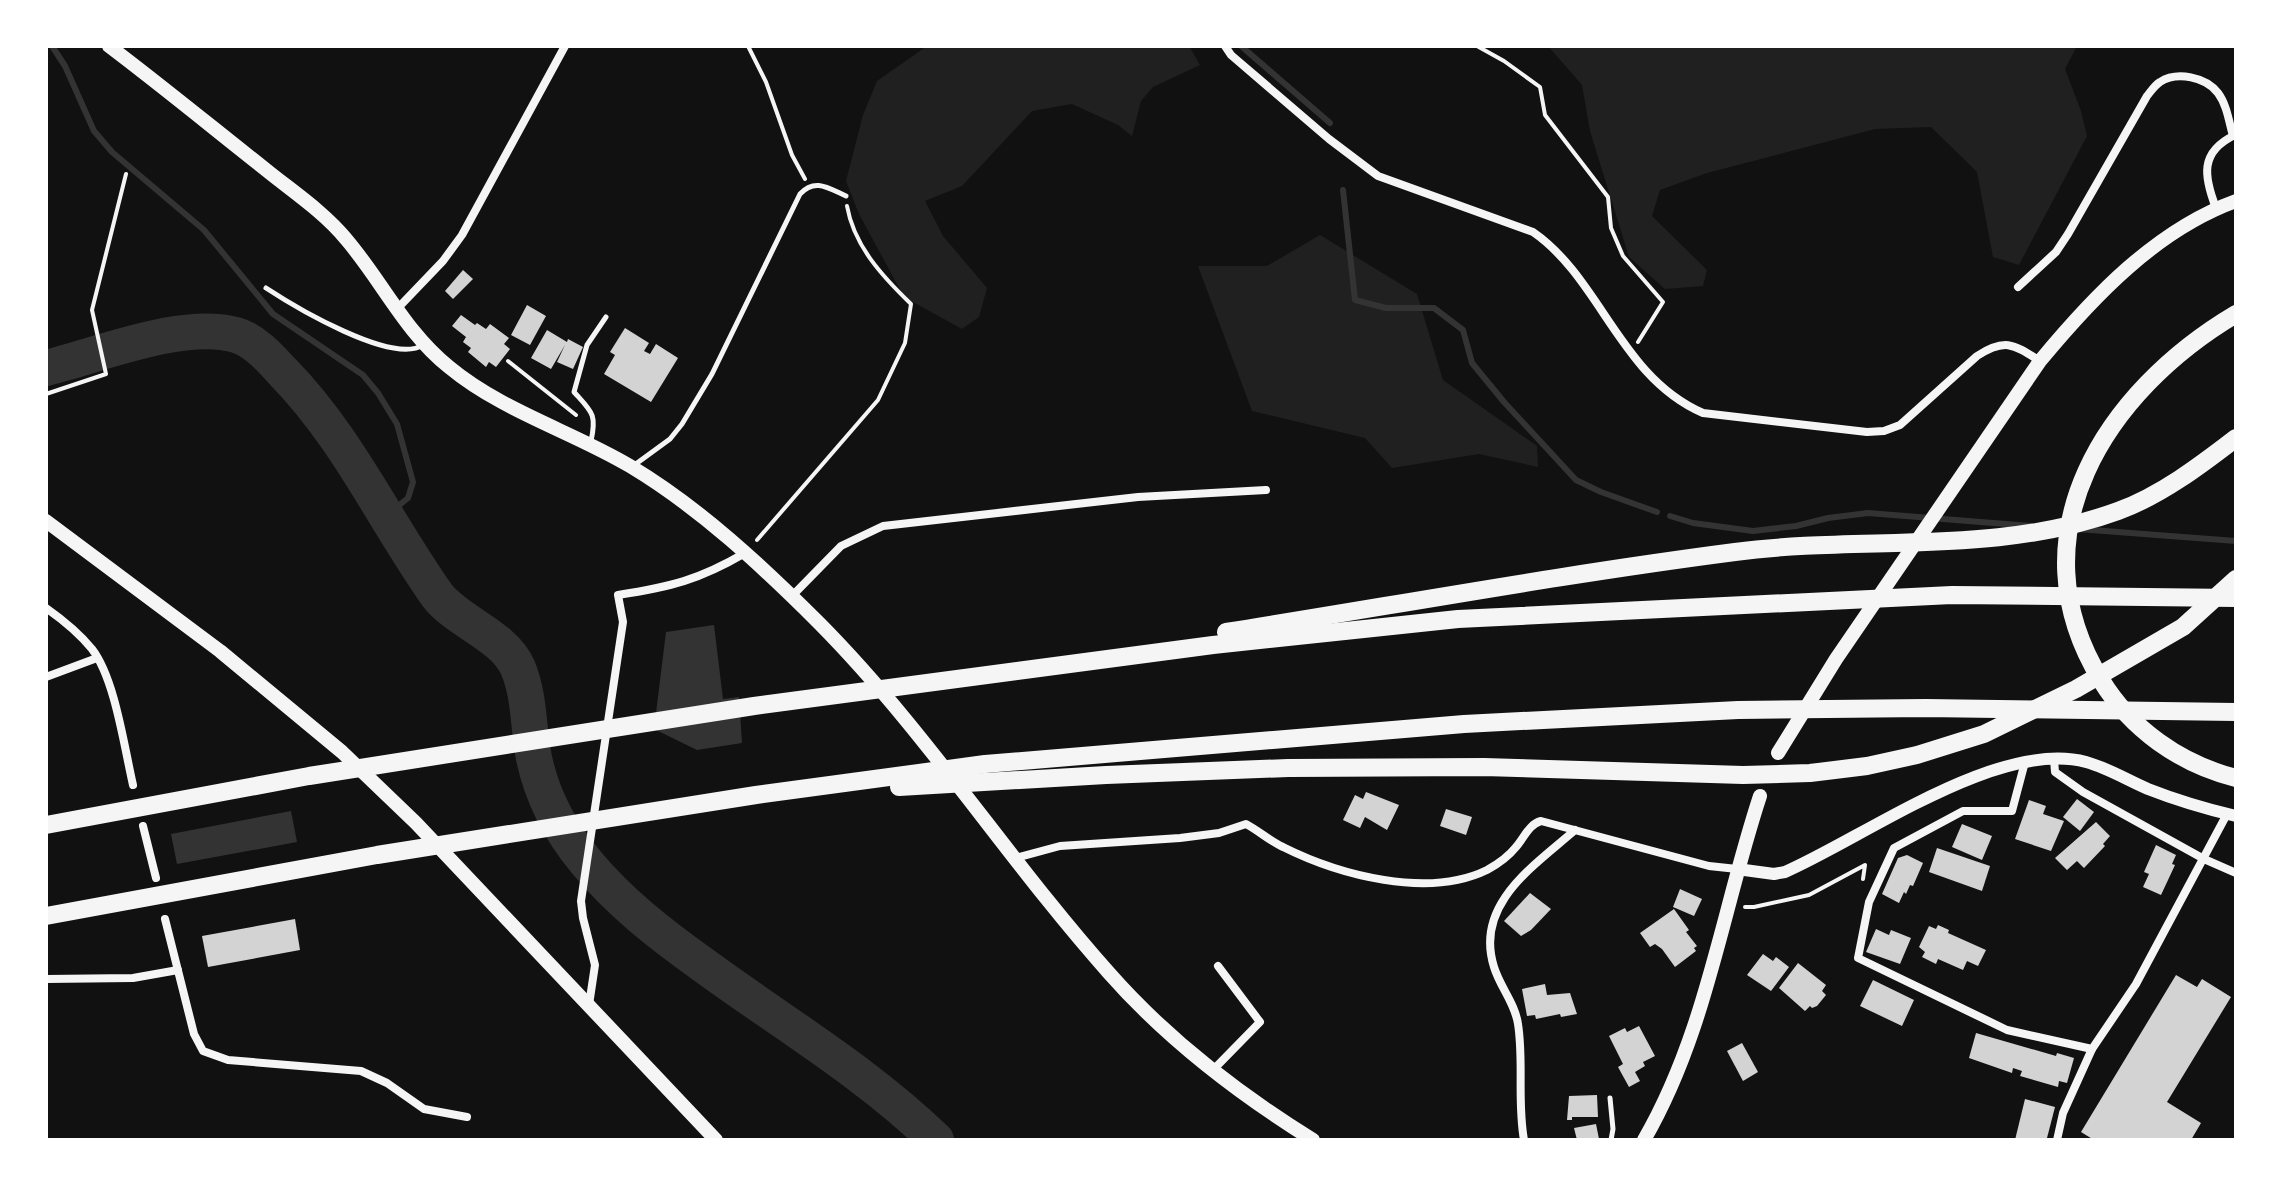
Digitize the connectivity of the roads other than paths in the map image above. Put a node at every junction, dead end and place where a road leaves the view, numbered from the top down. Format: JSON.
{"nodes":[{"id":1,"x":109,"y":46,"type":"edge"},
{"id":2,"x":565,"y":46,"type":"edge"},
{"id":3,"x":1225,"y":46,"type":"edge"},
{"id":4,"x":2234,"y":135,"type":"edge"},
{"id":5,"x":846,"y":196,"type":"road end"},
{"id":6,"x":2236,"y":201,"type":"edge"},
{"id":7,"x":2216,"y":208,"type":"junction"},
{"id":8,"x":2018,"y":287,"type":"dead end"},
{"id":9,"x":266,"y":288,"type":"dead end"},
{"id":10,"x":397,"y":309,"type":"junction"},
{"id":11,"x":2236,"y":314,"type":"edge"},
{"id":12,"x":606,"y":317,"type":"dead end"},
{"id":13,"x":424,"y":344,"type":"junction"},
{"id":14,"x":2040,"y":361,"type":"junction"},
{"id":15,"x":592,"y":436,"type":"junction"},
{"id":16,"x":2236,"y":438,"type":"edge"},
{"id":17,"x":632,"y":467,"type":"junction"},
{"id":18,"x":1266,"y":490,"type":"dead end"},
{"id":19,"x":46,"y":521,"type":"edge"},
{"id":20,"x":745,"y":553,"type":"junction"},
{"id":21,"x":2236,"y":579,"type":"edge"},
{"id":22,"x":792,"y":596,"type":"junction"},
{"id":23,"x":2236,"y":598,"type":"edge"},
{"id":24,"x":46,"y":608,"type":"edge"},
{"id":25,"x":97,"y":658,"type":"junction"},
{"id":26,"x":46,"y":677,"type":"edge"},
{"id":27,"x":926,"y":681,"type":"junction"},
{"id":28,"x":2236,"y":712,"type":"edge"},
{"id":29,"x":1778,"y":753,"type":"dead end"},
{"id":30,"x":2054,"y":759,"type":"junction"},
{"id":31,"x":2025,"y":762,"type":"junction"},
{"id":32,"x":2236,"y":778,"type":"edge"},
{"id":33,"x":133,"y":785,"type":"dead end"},
{"id":34,"x":756,"y":795,"type":"junction"},
{"id":35,"x":1760,"y":796,"type":"dead end"},
{"id":36,"x":2232,"y":815,"type":"edge"},
{"id":37,"x":46,"y":825,"type":"edge"},
{"id":38,"x":143,"y":826,"type":"dead end"},
{"id":39,"x":1575,"y":830,"type":"junction"},
{"id":40,"x":1016,"y":858,"type":"junction"},
{"id":41,"x":2204,"y":859,"type":"junction"},
{"id":42,"x":1737,"y":869,"type":"junction"},
{"id":43,"x":2236,"y":873,"type":"edge"},
{"id":44,"x":156,"y":878,"type":"dead end"},
{"id":45,"x":46,"y":916,"type":"edge"},
{"id":46,"x":165,"y":919,"type":"dead end"},
{"id":47,"x":1218,"y":966,"type":"dead end"},
{"id":48,"x":178,"y":970,"type":"junction"},
{"id":49,"x":46,"y":979,"type":"edge"},
{"id":50,"x":589,"y":1005,"type":"junction"},
{"id":51,"x":2092,"y":1049,"type":"junction"},
{"id":52,"x":1213,"y":1070,"type":"junction"},
{"id":53,"x":1610,"y":1098,"type":"dead end"},
{"id":54,"x":467,"y":1117,"type":"dead end"},
{"id":55,"x":716,"y":1140,"type":"edge"},
{"id":56,"x":1313,"y":1140,"type":"edge"},
{"id":57,"x":1524,"y":1140,"type":"edge"},
{"id":58,"x":1611,"y":1140,"type":"edge"},
{"id":59,"x":1644,"y":1140,"type":"edge"},
{"id":60,"x":2057,"y":1140,"type":"edge"}],
"edges":[{"from":1,"to":10,"type":"main road"},
{"from":2,"to":10,"type":"street"},
{"from":3,"to":14,"type":"street"},
{"from":4,"to":7,"type":"street"},
{"from":4,"to":8,"type":"street"},
{"from":5,"to":17,"type":"lane"},
{"from":6,"to":7,"type":"main road"},
{"from":7,"to":14,"type":"main road"},
{"from":9,"to":13,"type":"lane"},
{"from":10,"to":13,"type":"main road"},
{"from":11,"to":32,"type":"highway"},
{"from":12,"to":15,"type":"lane"},
{"from":13,"to":15,"type":"main road"},
{"from":14,"to":29,"type":"main road"},
{"from":15,"to":17,"type":"main road"},
{"from":16,"to":27,"type":"highway"},
{"from":17,"to":20,"type":"main road"},
{"from":18,"to":22,"type":"street"},
{"from":19,"to":50,"type":"main road"},
{"from":20,"to":22,"type":"main road"},
{"from":20,"to":50,"type":"street"},
{"from":21,"to":34,"type":"highway"},
{"from":22,"to":40,"type":"main road"},
{"from":23,"to":27,"type":"highway"},
{"from":24,"to":25,"type":"street"},
{"from":25,"to":26,"type":"street"},
{"from":25,"to":33,"type":"street"},
{"from":27,"to":37,"type":"highway"},
{"from":28,"to":34,"type":"highway"},
{"from":30,"to":31,"type":"street"},
{"from":30,"to":36,"type":"street"},
{"from":30,"to":41,"type":"street"},
{"from":31,"to":42,"type":"street"},
{"from":31,"to":51,"type":"street"},
{"from":34,"to":45,"type":"highway"},
{"from":35,"to":42,"type":"main road"},
{"from":36,"to":41,"type":"street"},
{"from":38,"to":44,"type":"street"},
{"from":39,"to":40,"type":"street"},
{"from":39,"to":42,"type":"street"},
{"from":39,"to":57,"type":"street"},
{"from":40,"to":52,"type":"main road"},
{"from":41,"to":43,"type":"street"},
{"from":41,"to":51,"type":"street"},
{"from":42,"to":59,"type":"main road"},
{"from":46,"to":48,"type":"street"},
{"from":47,"to":52,"type":"street"},
{"from":48,"to":49,"type":"street"},
{"from":48,"to":54,"type":"street"},
{"from":50,"to":55,"type":"main road"},
{"from":51,"to":60,"type":"street"},
{"from":52,"to":56,"type":"main road"},
{"from":53,"to":58,"type":"lane"}]}
